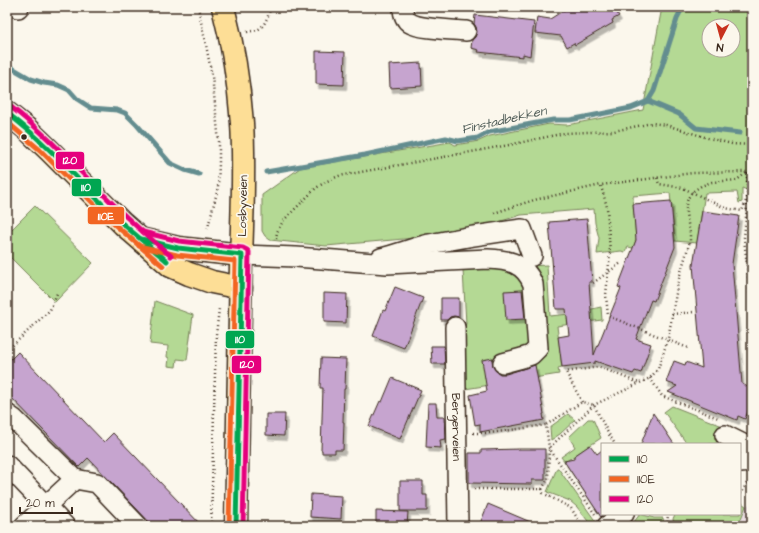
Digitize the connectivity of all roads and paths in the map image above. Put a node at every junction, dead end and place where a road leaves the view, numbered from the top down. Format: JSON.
{"nodes":[{"id":1,"x":198,"y":7,"type":"edge"},
{"id":2,"x":223,"y":7,"type":"edge"},
{"id":3,"x":271,"y":7,"type":"edge"},
{"id":4,"x":403,"y":7,"type":"edge"},
{"id":5,"x":466,"y":31,"type":"dead end"},
{"id":6,"x":244,"y":32,"type":"dead end"},
{"id":7,"x":7,"y":113,"type":"edge"},
{"id":8,"x":752,"y":145,"type":"edge"},
{"id":9,"x":746,"y":172,"type":"junction"},
{"id":10,"x":752,"y":172,"type":"edge"},
{"id":11,"x":657,"y":178,"type":"junction"},
{"id":12,"x":601,"y":185,"type":"junction"},
{"id":13,"x":692,"y":192,"type":"junction"},
{"id":14,"x":747,"y":199,"type":"junction"},
{"id":15,"x":492,"y":214,"type":"dead end"},
{"id":16,"x":205,"y":237,"type":"dead end"},
{"id":17,"x":141,"y":239,"type":"junction"},
{"id":18,"x":503,"y":252,"type":"dead end"},
{"id":19,"x":242,"y":255,"type":"junction"},
{"id":20,"x":274,"y":256,"type":"junction"},
{"id":21,"x":388,"y":256,"type":"junction"},
{"id":22,"x":532,"y":256,"type":"dead end"},
{"id":23,"x":364,"y":262,"type":"junction"},
{"id":24,"x":621,"y":263,"type":"dead end"},
{"id":25,"x":608,"y":273,"type":"junction"},
{"id":26,"x":593,"y":283,"type":"dead end"},
{"id":27,"x":241,"y":288,"type":"junction"},
{"id":28,"x":58,"y":291,"type":"dead end"},
{"id":29,"x":219,"y":308,"type":"dead end"},
{"id":30,"x":694,"y":312,"type":"dead end"},
{"id":31,"x":752,"y":313,"type":"edge"},
{"id":32,"x":672,"y":314,"type":"junction"},
{"id":33,"x":455,"y":327,"type":"dead end"},
{"id":34,"x":668,"y":339,"type":"junction"},
{"id":35,"x":688,"y":348,"type":"dead end"},
{"id":36,"x":7,"y":352,"type":"edge"},
{"id":37,"x":502,"y":363,"type":"dead end"},
{"id":38,"x":650,"y":378,"type":"junction"},
{"id":39,"x":640,"y":383,"type":"junction"},
{"id":40,"x":582,"y":402,"type":"junction"},
{"id":41,"x":594,"y":405,"type":"junction"},
{"id":42,"x":7,"y":414,"type":"edge"},
{"id":43,"x":546,"y":425,"type":"junction"},
{"id":44,"x":723,"y":427,"type":"joint"},
{"id":45,"x":470,"y":433,"type":"dead end"},
{"id":46,"x":614,"y":443,"type":"edge"},
{"id":47,"x":549,"y":448,"type":"junction"},
{"id":48,"x":752,"y":450,"type":"edge"},
{"id":49,"x":741,"y":462,"type":"edge"},
{"id":50,"x":752,"y":462,"type":"edge"},
{"id":51,"x":7,"y":465,"type":"edge"},
{"id":52,"x":75,"y":479,"type":"junction"},
{"id":53,"x":748,"y":480,"type":"dead end"},
{"id":54,"x":472,"y":489,"type":"dead end"},
{"id":55,"x":542,"y":489,"type":"junction"},
{"id":56,"x":741,"y":494,"type":"edge"},
{"id":57,"x":46,"y":505,"type":"junction"},
{"id":58,"x":622,"y":515,"type":"edge"},
{"id":59,"x":668,"y":515,"type":"edge"},
{"id":60,"x":603,"y":523,"type":"edge"},
{"id":61,"x":24,"y":526,"type":"edge"},
{"id":62,"x":66,"y":526,"type":"edge"},
{"id":63,"x":138,"y":526,"type":"edge"},
{"id":64,"x":212,"y":526,"type":"edge"},
{"id":65,"x":236,"y":526,"type":"edge"},
{"id":66,"x":458,"y":526,"type":"edge"},
{"id":67,"x":582,"y":526,"type":"edge"},
{"id":68,"x":667,"y":526,"type":"edge"}],
"edges":[{"from":1,"to":16,"type":"path"},
{"from":2,"to":19,"type":"main road","name":"Losbyveien"},
{"from":3,"to":6,"type":"path"},
{"from":4,"to":5,"type":"street"},
{"from":7,"to":17,"type":"main road"},
{"from":8,"to":20,"type":"path"},
{"from":9,"to":10,"type":"path"},
{"from":9,"to":11,"type":"path"},
{"from":9,"to":13,"type":"path"},
{"from":9,"to":14,"type":"path"},
{"from":11,"to":12,"type":"path"},
{"from":11,"to":13,"type":"path"},
{"from":12,"to":15,"type":"path"},
{"from":12,"to":25,"type":"path"},
{"from":13,"to":14,"type":"path"},
{"from":13,"to":32,"type":"path"},
{"from":14,"to":31,"type":"path"},
{"from":17,"to":19,"type":"main road"},
{"from":17,"to":27,"type":"main road"},
{"from":18,"to":21,"type":"street"},
{"from":19,"to":20,"type":"street"},
{"from":19,"to":27,"type":"main road","name":"Losbyveien"},
{"from":20,"to":23,"type":"street"},
{"from":21,"to":22,"type":"street"},
{"from":21,"to":23,"type":"street"},
{"from":23,"to":37,"type":"street"},
{"from":24,"to":25,"type":"path"},
{"from":25,"to":26,"type":"path"},
{"from":25,"to":34,"type":"path"},
{"from":27,"to":65,"type":"main road","name":"Losbyveien"},
{"from":28,"to":36,"type":"path"},
{"from":29,"to":64,"type":"path"},
{"from":30,"to":32,"type":"path"},
{"from":32,"to":34,"type":"path"},
{"from":33,"to":66,"type":"street","name":"Bergerveien"},
{"from":34,"to":35,"type":"path"},
{"from":34,"to":38,"type":"path"},
{"from":38,"to":39,"type":"path"},
{"from":38,"to":44,"type":"path"},
{"from":39,"to":40,"type":"path"},
{"from":39,"to":41,"type":"path"},
{"from":40,"to":41,"type":"path"},
{"from":40,"to":43,"type":"path"},
{"from":41,"to":46,"type":"path"},
{"from":41,"to":47,"type":"path"},
{"from":42,"to":52,"type":"street"},
{"from":43,"to":45,"type":"path"},
{"from":43,"to":47,"type":"path"},
{"from":44,"to":48,"type":"street"},
{"from":47,"to":55,"type":"path"},
{"from":47,"to":60,"type":"path"},
{"from":49,"to":50,"type":"street"},
{"from":51,"to":57,"type":"street"},
{"from":52,"to":57,"type":"street"},
{"from":52,"to":63,"type":"street"},
{"from":53,"to":56,"type":"path"},
{"from":54,"to":55,"type":"path"},
{"from":55,"to":67,"type":"path"},
{"from":57,"to":61,"type":"street"},
{"from":57,"to":62,"type":"street"},
{"from":58,"to":60,"type":"street"},
{"from":59,"to":68,"type":"path"}]}
